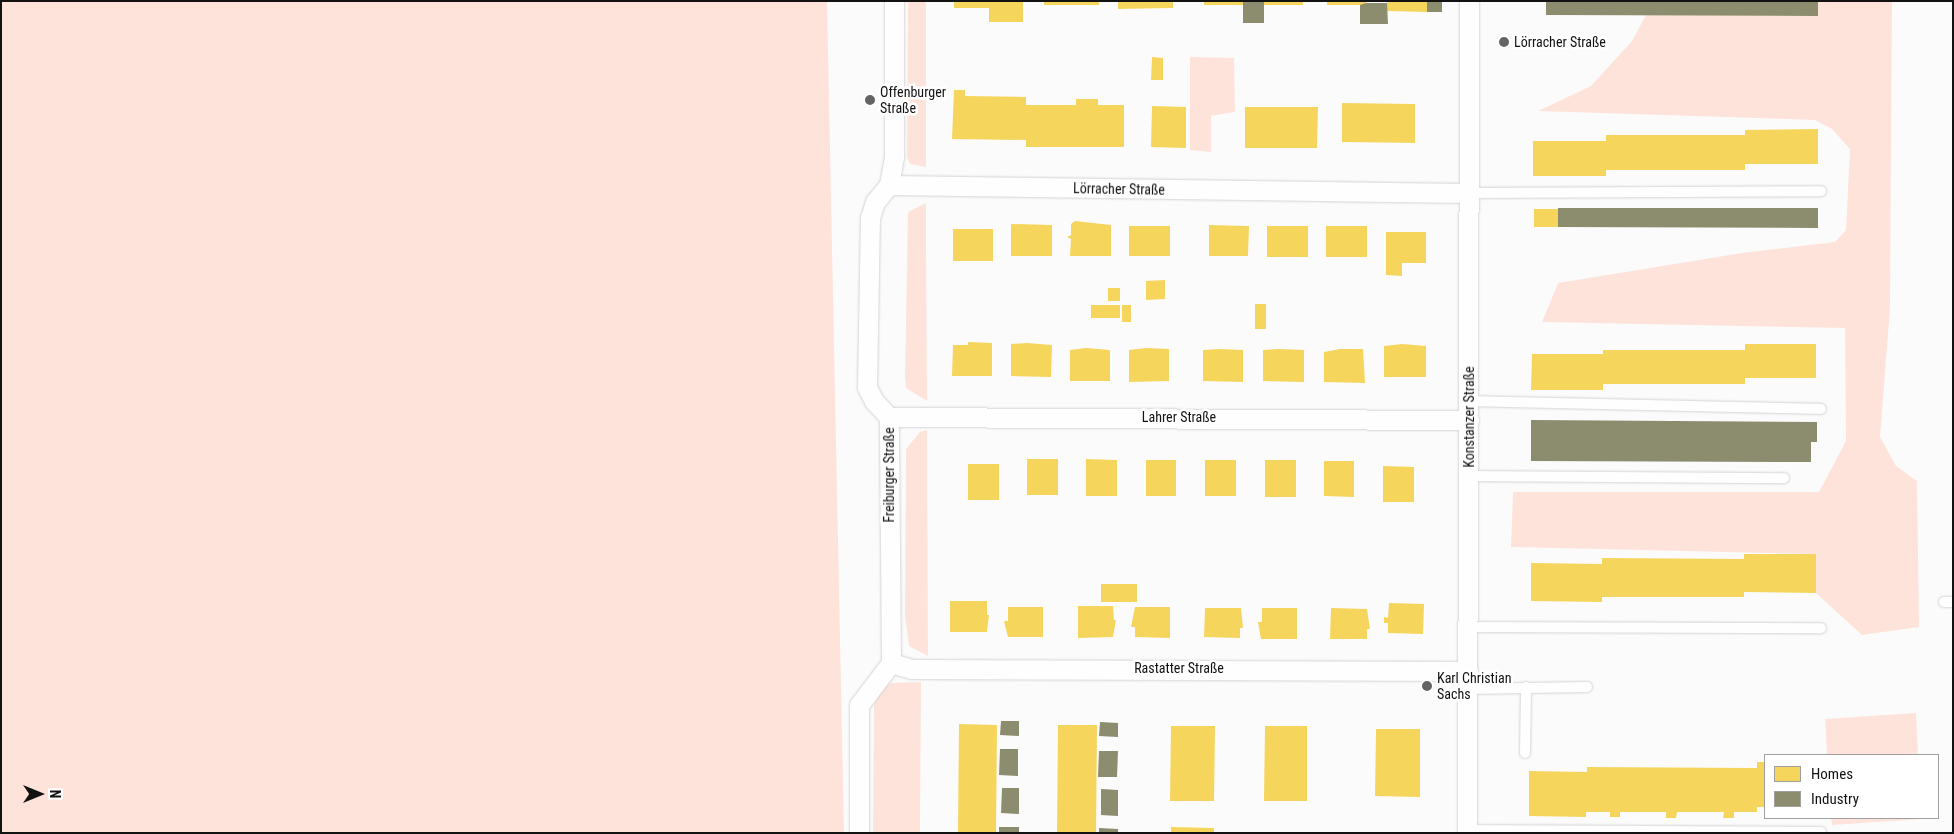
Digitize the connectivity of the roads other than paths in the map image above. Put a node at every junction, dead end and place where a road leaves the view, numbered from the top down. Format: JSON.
{"nodes":[{"id":1,"x":894,"y":1,"type":"edge"},
{"id":2,"x":1469,"y":1,"type":"edge"},
{"id":3,"x":889,"y":185,"type":"junction"},
{"id":4,"x":1821,"y":191,"type":"dead end"},
{"id":5,"x":1470,"y":193,"type":"junction"},
{"id":6,"x":1469,"y":401,"type":"junction"},
{"id":7,"x":1821,"y":409,"type":"dead end"},
{"id":8,"x":889,"y":417,"type":"junction"},
{"id":9,"x":1469,"y":420,"type":"junction"},
{"id":10,"x":1468,"y":476,"type":"junction"},
{"id":11,"x":1784,"y":478,"type":"dead end"},
{"id":12,"x":1468,"y":626,"type":"junction"},
{"id":13,"x":1822,"y":628,"type":"dead end"},
{"id":14,"x":891,"y":663,"type":"junction"},
{"id":15,"x":1468,"y":680,"type":"junction"},
{"id":16,"x":1526,"y":687,"type":"junction"},
{"id":17,"x":1587,"y":687,"type":"dead end"},
{"id":18,"x":1525,"y":753,"type":"dead end"},
{"id":19,"x":1467,"y":832,"type":"edge"},
{"id":20,"x":1822,"y":832,"type":"edge"},
{"id":21,"x":858,"y":833,"type":"edge"}],
"edges":[{"from":1,"to":3,"type":"street","name":"Freiburger Straße"},
{"from":2,"to":5,"type":"street","name":"Konstanzer Straße"},
{"from":3,"to":5,"type":"street","name":"Lörracher Straße"},
{"from":3,"to":8,"type":"street","name":"Freiburger Straße"},
{"from":4,"to":5,"type":"lane"},
{"from":5,"to":6,"type":"street","name":"Konstanzer Straße"},
{"from":6,"to":7,"type":"lane"},
{"from":6,"to":9,"type":"street","name":"Konstanzer Straße"},
{"from":8,"to":9,"type":"street","name":"Lahrer Straße"},
{"from":8,"to":14,"type":"street","name":"Freiburger Straße"},
{"from":9,"to":10,"type":"street","name":"Konstanzer Straße"},
{"from":10,"to":11,"type":"lane"},
{"from":10,"to":12,"type":"street","name":"Konstanzer Straße"},
{"from":12,"to":13,"type":"lane"},
{"from":12,"to":15,"type":"street","name":"Konstanzer Straße"},
{"from":14,"to":15,"type":"street","name":"Rastatter Straße"},
{"from":14,"to":21,"type":"street"},
{"from":15,"to":16,"type":"lane"},
{"from":15,"to":19,"type":"street","name":"Konstanzer Straße"},
{"from":16,"to":17,"type":"lane"},
{"from":16,"to":18,"type":"lane"},
{"from":19,"to":20,"type":"lane"}]}
